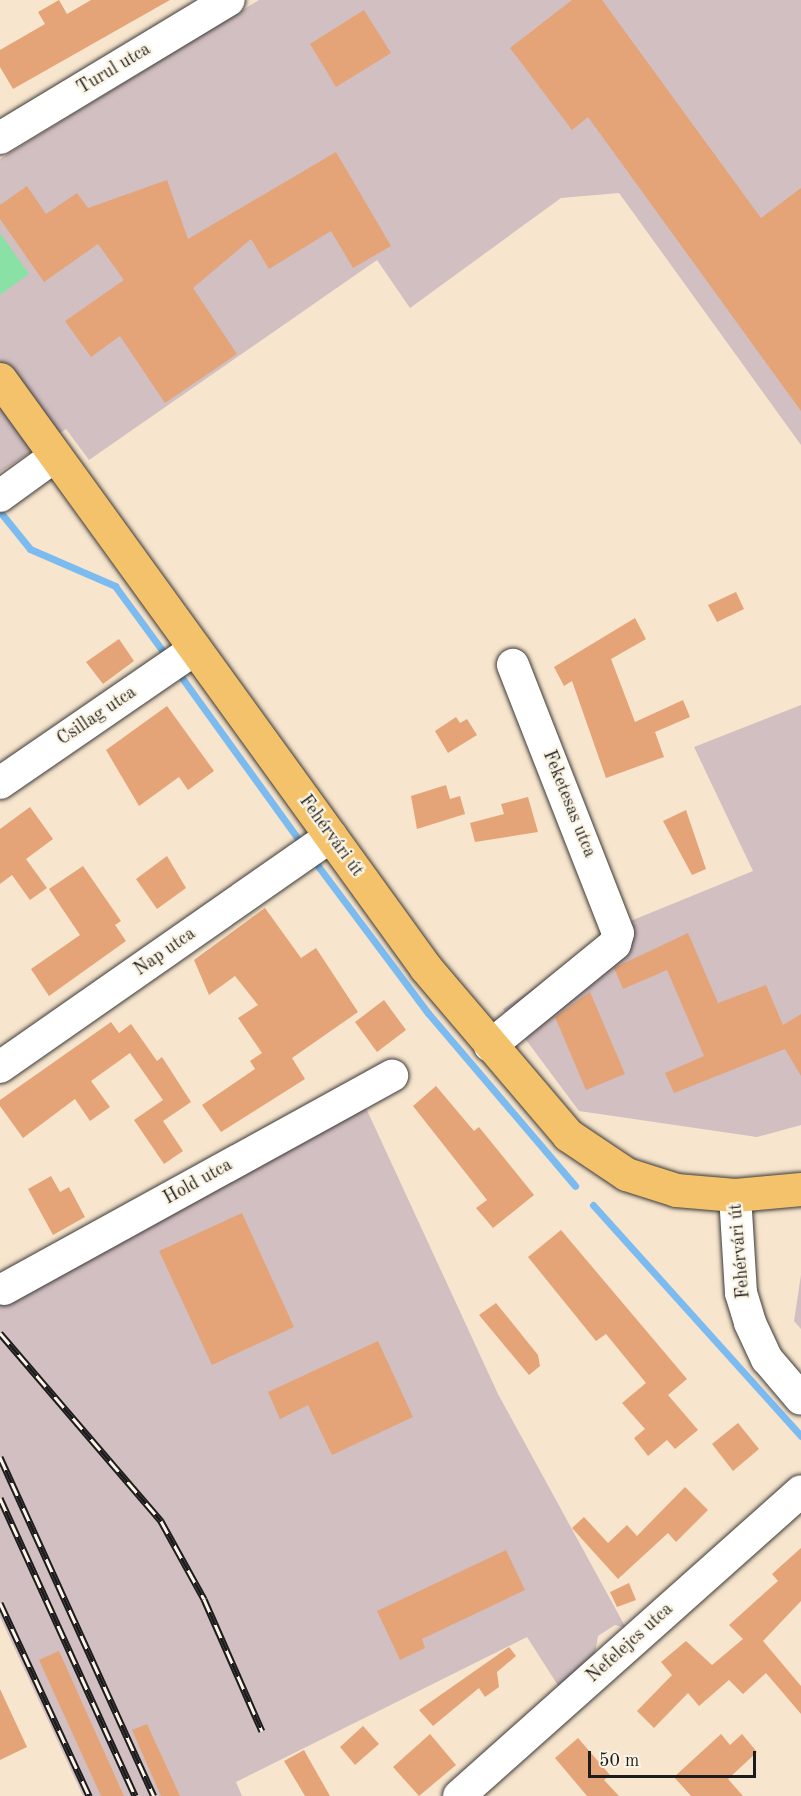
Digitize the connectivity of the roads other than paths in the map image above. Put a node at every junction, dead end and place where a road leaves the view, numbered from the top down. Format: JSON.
{"nodes":[{"id":1,"x":229,"y":0,"type":"edge"},
{"id":2,"x":0,"y":138,"type":"edge"},
{"id":3,"x":0,"y":379,"type":"edge"},
{"id":4,"x":55,"y":456,"type":"junction"},
{"id":5,"x":0,"y":496,"type":"edge"},
{"id":6,"x":195,"y":649,"type":"junction"},
{"id":7,"x":513,"y":665,"type":"dead end"},
{"id":8,"x":0,"y":783,"type":"edge"},
{"id":9,"x":331,"y":836,"type":"junction"},
{"id":10,"x":490,"y":1046,"type":"junction"},
{"id":11,"x":0,"y":1067,"type":"edge"},
{"id":12,"x":392,"y":1076,"type":"dead end"},
{"id":13,"x":801,"y":1189,"type":"edge"},
{"id":14,"x":735,"y":1195,"type":"junction"},
{"id":15,"x":3,"y":1289,"type":"dead end"},
{"id":16,"x":801,"y":1399,"type":"edge"},
{"id":17,"x":801,"y":1491,"type":"edge"},
{"id":18,"x":459,"y":1796,"type":"edge"}],
"edges":[{"from":1,"to":2,"type":"street","name":"Turul utca"},
{"from":3,"to":4,"type":"main road","name":"Fehérvári út"},
{"from":4,"to":5,"type":"street"},
{"from":4,"to":6,"type":"main road","name":"Fehérvári út"},
{"from":6,"to":8,"type":"street","name":"Csillag utca"},
{"from":6,"to":9,"type":"main road","name":"Fehérvári út"},
{"from":7,"to":10,"type":"street","name":"Feketesas utca"},
{"from":9,"to":10,"type":"main road","name":"Fehérvári út"},
{"from":9,"to":11,"type":"street","name":"Nap utca"},
{"from":10,"to":14,"type":"main road","name":"Fehérvári út"},
{"from":12,"to":15,"type":"street","name":"Hold utca"},
{"from":13,"to":14,"type":"main road","name":"Fehérvári út"},
{"from":14,"to":16,"type":"street","name":"Fehérvári út"},
{"from":17,"to":18,"type":"street","name":"Nefelejcs utca"}]}
